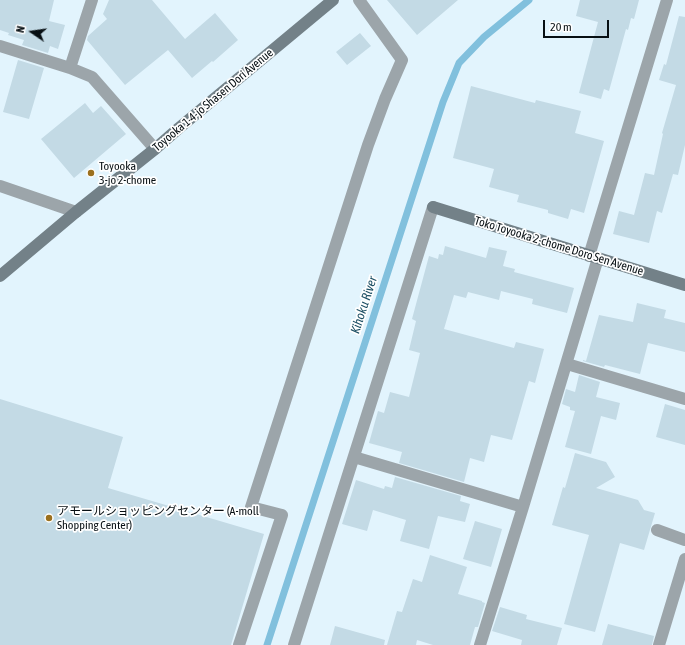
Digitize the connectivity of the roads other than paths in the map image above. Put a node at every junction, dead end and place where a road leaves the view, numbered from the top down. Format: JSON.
{"nodes":[{"id":1,"x":92,"y":0,"type":"edge"},
{"id":2,"x":333,"y":0,"type":"edge"},
{"id":3,"x":359,"y":0,"type":"edge"},
{"id":4,"x":667,"y":0,"type":"edge"},
{"id":5,"x":0,"y":46,"type":"edge"},
{"id":6,"x":70,"y":68,"type":"junction"},
{"id":7,"x":155,"y":149,"type":"junction"},
{"id":8,"x":0,"y":186,"type":"edge"},
{"id":9,"x":76,"y":212,"type":"junction"},
{"id":10,"x":594,"y":257,"type":"junction"},
{"id":11,"x":0,"y":276,"type":"edge"},
{"id":12,"x":685,"y":285,"type":"edge"},
{"id":13,"x":567,"y":364,"type":"junction"},
{"id":14,"x":685,"y":398,"type":"edge"},
{"id":15,"x":354,"y":457,"type":"junction"},
{"id":16,"x":523,"y":507,"type":"junction"},
{"id":17,"x":657,"y":530,"type":"dead end"},
{"id":18,"x":685,"y":540,"type":"edge"},
{"id":19,"x":685,"y":559,"type":"edge"},
{"id":20,"x":240,"y":645,"type":"edge"},
{"id":21,"x":294,"y":645,"type":"edge"},
{"id":22,"x":480,"y":645,"type":"edge"},
{"id":23,"x":658,"y":645,"type":"edge"}],
"edges":[{"from":1,"to":6,"type":"street"},
{"from":2,"to":7,"type":"street","name":"Toyooka 1-4-jo Shasen Dori Avenue"},
{"from":3,"to":20,"type":"street"},
{"from":4,"to":10,"type":"street"},
{"from":5,"to":6,"type":"street"},
{"from":6,"to":7,"type":"street"},
{"from":7,"to":9,"type":"street","name":"Toyooka 1-4-jo Shasen Dori Avenue"},
{"from":8,"to":9,"type":"street"},
{"from":9,"to":11,"type":"street","name":"Toyooka 1-4-jo Shasen Dori Avenue"},
{"from":10,"to":12,"type":"street","name":"Toko Toyooka 2-chome Doro Sen Avenue"},
{"from":10,"to":13,"type":"street"},
{"from":10,"to":15,"type":"street","name":"Toko Toyooka 2-chome Doro Sen Avenue"},
{"from":13,"to":14,"type":"street"},
{"from":13,"to":16,"type":"street"},
{"from":15,"to":16,"type":"street"},
{"from":15,"to":21,"type":"street"},
{"from":16,"to":22,"type":"street"},
{"from":17,"to":18,"type":"street"},
{"from":19,"to":23,"type":"street"}]}
